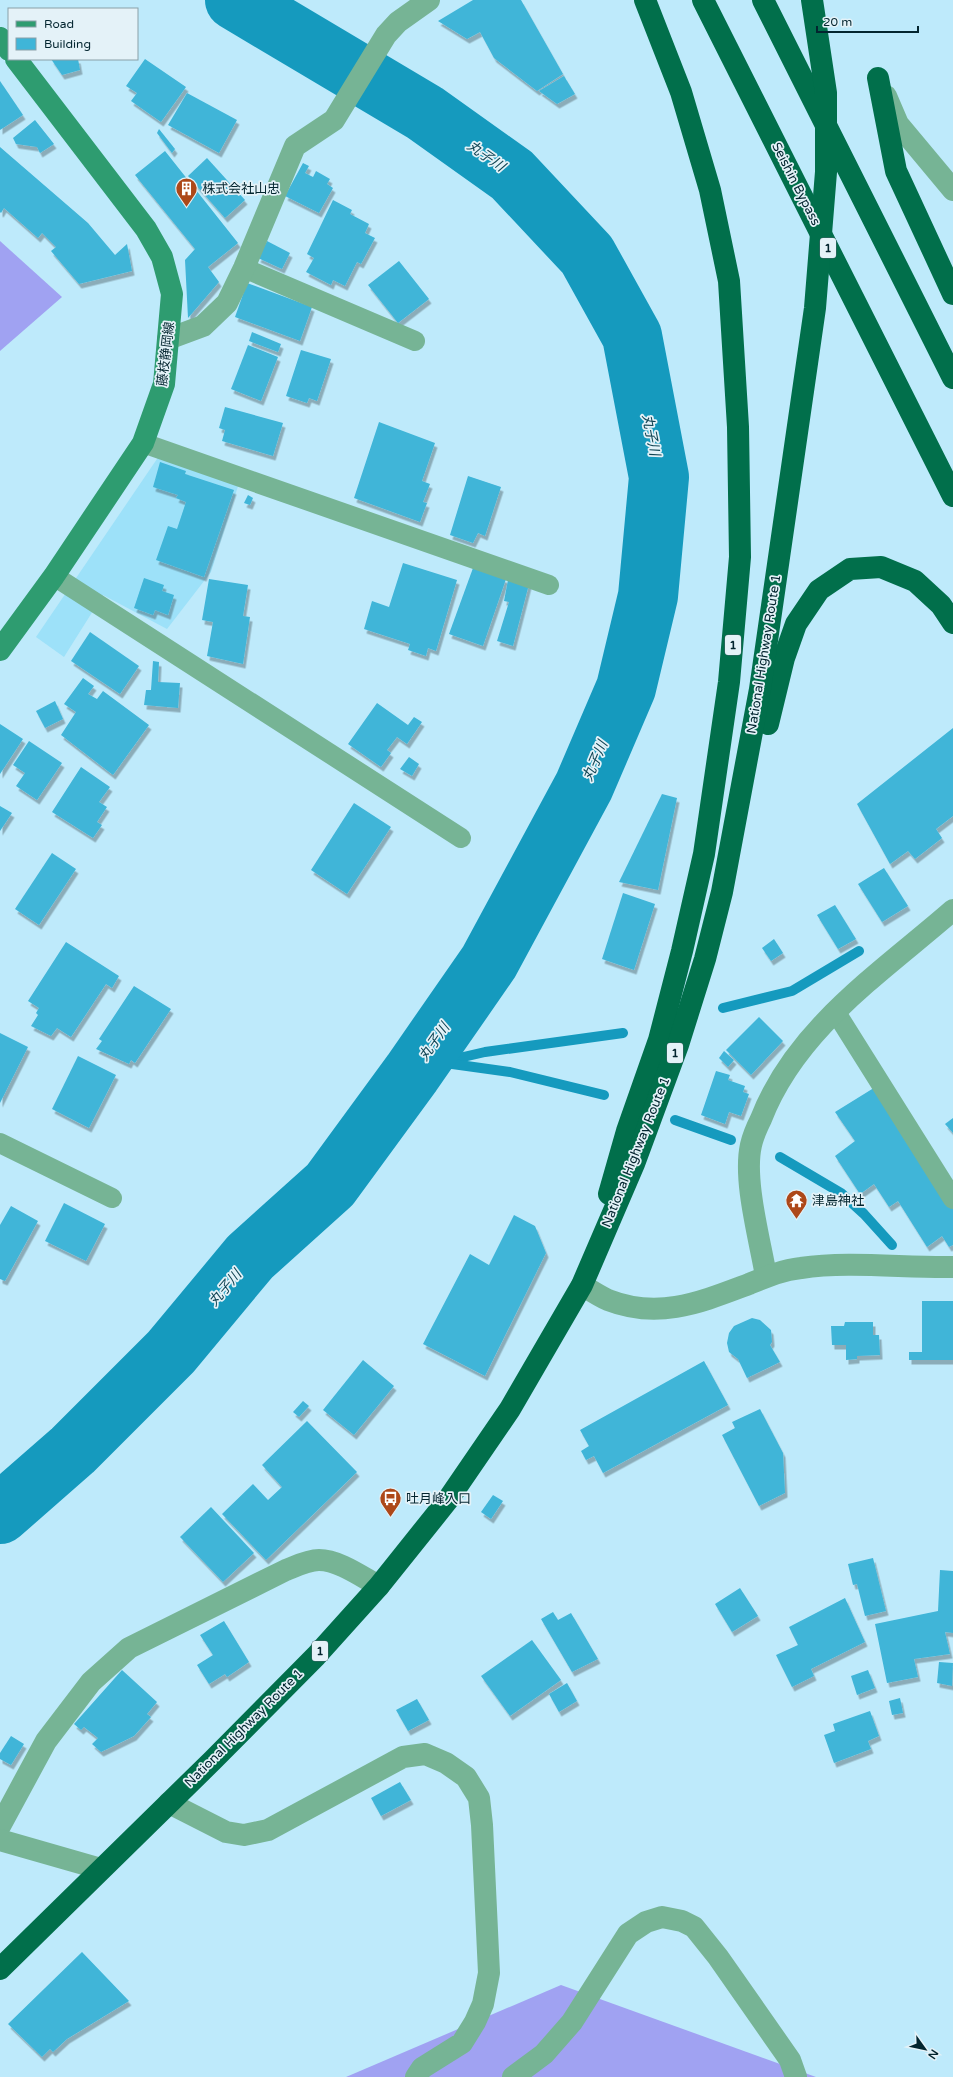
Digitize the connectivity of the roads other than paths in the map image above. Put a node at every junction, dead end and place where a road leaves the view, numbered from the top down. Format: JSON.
{"nodes":[{"id":1,"x":429,"y":0,"type":"edge"},
{"id":2,"x":645,"y":0,"type":"edge"},
{"id":3,"x":703,"y":0,"type":"edge"},
{"id":4,"x":763,"y":0,"type":"edge"},
{"id":5,"x":812,"y":0,"type":"edge"},
{"id":6,"x":0,"y":38,"type":"edge"},
{"id":7,"x":8,"y":49,"type":"edge"},
{"id":8,"x":17,"y":60,"type":"edge"},
{"id":9,"x":878,"y":78,"type":"joint"},
{"id":10,"x":953,"y":190,"type":"edge"},
{"id":11,"x":244,"y":268,"type":"junction"},
{"id":12,"x":953,"y":294,"type":"edge"},
{"id":13,"x":168,"y":338,"type":"junction"},
{"id":14,"x":415,"y":341,"type":"dead end"},
{"id":15,"x":953,"y":378,"type":"edge"},
{"id":16,"x":143,"y":443,"type":"junction"},
{"id":17,"x":953,"y":496,"type":"edge"},
{"id":18,"x":54,"y":576,"type":"junction"},
{"id":19,"x":549,"y":585,"type":"dead end"},
{"id":20,"x":953,"y":623,"type":"edge"},
{"id":21,"x":0,"y":650,"type":"edge"},
{"id":22,"x":737,"y":811,"type":"junction"},
{"id":23,"x":461,"y":838,"type":"dead end"},
{"id":24,"x":953,"y":910,"type":"edge"},
{"id":25,"x":835,"y":1011,"type":"junction"},
{"id":26,"x":0,"y":1143,"type":"edge"},
{"id":27,"x":112,"y":1198,"type":"dead end"},
{"id":28,"x":953,"y":1198,"type":"edge"},
{"id":29,"x":953,"y":1268,"type":"edge"},
{"id":30,"x":766,"y":1276,"type":"junction"},
{"id":31,"x":582,"y":1285,"type":"junction"},
{"id":32,"x":379,"y":1586,"type":"junction"},
{"id":33,"x":169,"y":1803,"type":"junction"},
{"id":34,"x":0,"y":1826,"type":"edge"},
{"id":35,"x":0,"y":1840,"type":"edge"},
{"id":36,"x":100,"y":1869,"type":"junction"},
{"id":37,"x":0,"y":1969,"type":"edge"},
{"id":38,"x":416,"y":2077,"type":"edge"},
{"id":39,"x":513,"y":2077,"type":"edge"},
{"id":40,"x":796,"y":2077,"type":"edge"}],
"edges":[{"from":1,"to":11,"type":"street"},
{"from":2,"to":31,"type":"highway","name":"National Highway Route 1","number":"1"},
{"from":3,"to":17,"type":"highway","name":"Seishin Bypass","number":"1"},
{"from":4,"to":15,"type":"highway"},
{"from":5,"to":22,"type":"highway","name":"National Highway Route 1","number":"1"},
{"from":6,"to":7,"type":"main road"},
{"from":8,"to":13,"type":"main road","name":"藤枝静岡線"},
{"from":9,"to":10,"type":"street"},
{"from":9,"to":12,"type":"highway"},
{"from":11,"to":13,"type":"street"},
{"from":11,"to":14,"type":"lane"},
{"from":13,"to":16,"type":"main road","name":"藤枝静岡線"},
{"from":16,"to":18,"type":"main road","name":"藤枝静岡線"},
{"from":16,"to":19,"type":"lane"},
{"from":18,"to":21,"type":"main road","name":"藤枝静岡線"},
{"from":18,"to":23,"type":"lane"},
{"from":20,"to":22,"type":"highway"},
{"from":22,"to":31,"type":"highway","name":"National Highway Route 1","number":"1"},
{"from":24,"to":25,"type":"street"},
{"from":25,"to":28,"type":"lane"},
{"from":25,"to":30,"type":"street"},
{"from":26,"to":27,"type":"lane"},
{"from":29,"to":30,"type":"street"},
{"from":30,"to":31,"type":"street"},
{"from":31,"to":32,"type":"highway","name":"National Highway Route 1","number":"1"},
{"from":32,"to":33,"type":"highway","name":"National Highway Route 1","number":"1"},
{"from":32,"to":34,"type":"street"},
{"from":33,"to":36,"type":"highway","name":"National Highway Route 1","number":"1"},
{"from":33,"to":38,"type":"street"},
{"from":35,"to":36,"type":"street"},
{"from":36,"to":37,"type":"highway","name":"National Highway Route 1","number":"1"},
{"from":39,"to":40,"type":"street"}]}
